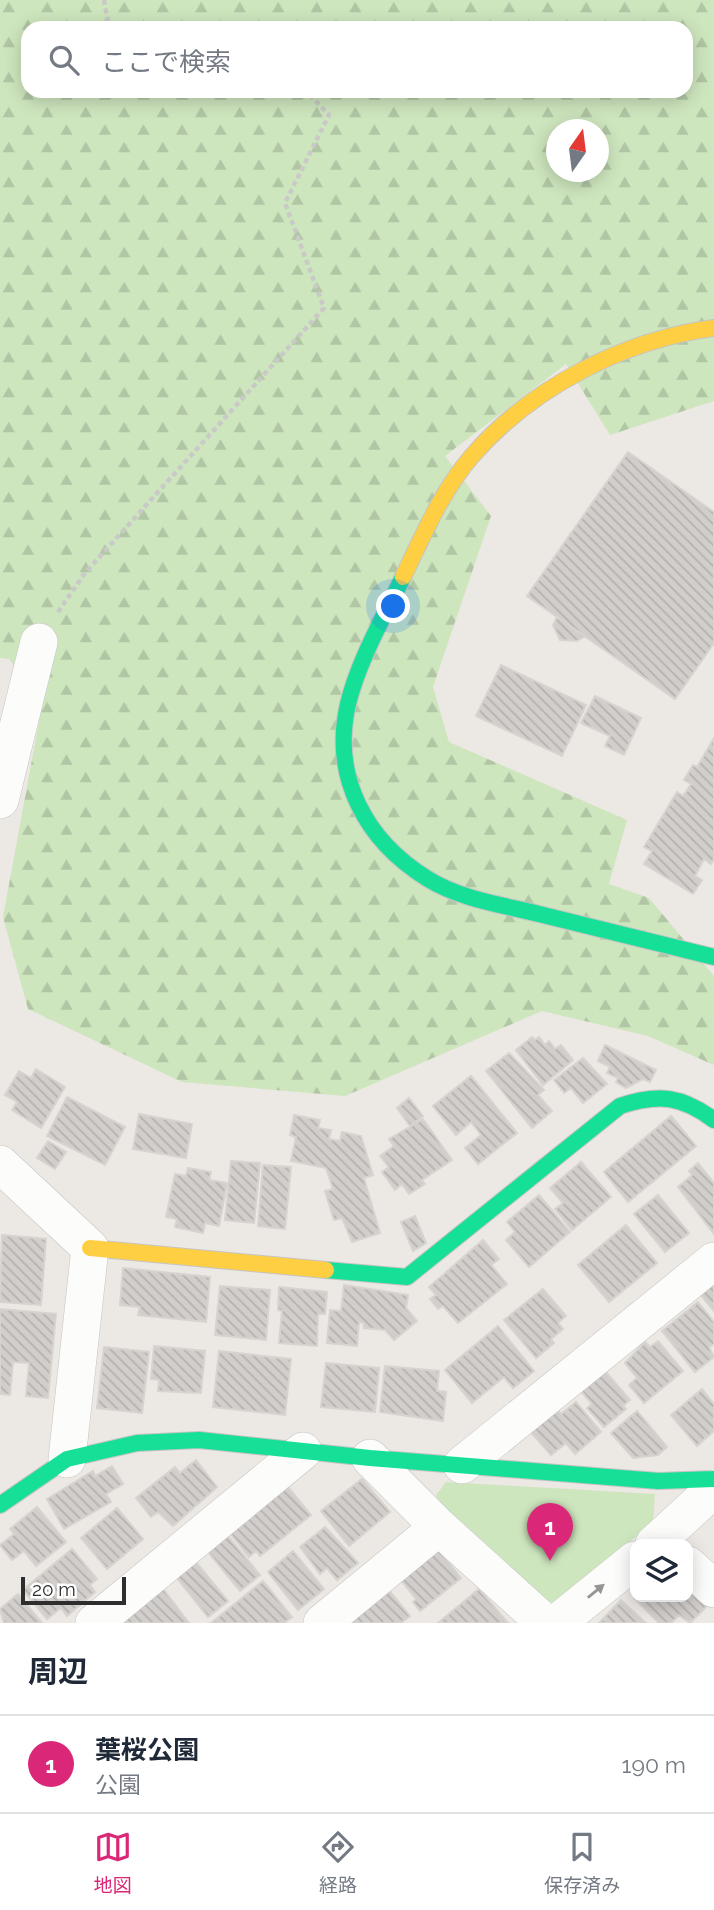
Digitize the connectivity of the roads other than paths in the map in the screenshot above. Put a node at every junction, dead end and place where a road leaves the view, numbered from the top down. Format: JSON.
{"nodes":[{"id":1,"x":714,"y":328,"type":"edge"},
{"id":2,"x":39,"y":642,"type":"road end"},
{"id":3,"x":0,"y":800,"type":"edge"},
{"id":4,"x":714,"y":957,"type":"edge"},
{"id":5,"x":714,"y":1121,"type":"edge"},
{"id":6,"x":0,"y":1164,"type":"edge"},
{"id":7,"x":90,"y":1248,"type":"junction"},
{"id":8,"x":714,"y":1261,"type":"edge"},
{"id":9,"x":303,"y":1451,"type":"junction"},
{"id":10,"x":370,"y":1458,"type":"junction"},
{"id":11,"x":67,"y":1459,"type":"junction"},
{"id":12,"x":462,"y":1465,"type":"junction"},
{"id":13,"x":714,"y":1479,"type":"edge"},
{"id":14,"x":714,"y":1489,"type":"edge"},
{"id":15,"x":0,"y":1504,"type":"edge"},
{"id":16,"x":439,"y":1527,"type":"junction"},
{"id":17,"x":662,"y":1539,"type":"edge"},
{"id":18,"x":630,"y":1566,"type":"edge"},
{"id":19,"x":693,"y":1569,"type":"edge"},
{"id":20,"x":714,"y":1589,"type":"edge"},
{"id":21,"x":94,"y":1623,"type":"edge"},
{"id":22,"x":322,"y":1623,"type":"edge"},
{"id":23,"x":545,"y":1623,"type":"edge"},
{"id":24,"x":557,"y":1623,"type":"edge"}],
"edges":[{"from":1,"to":4,"type":"street"},
{"from":2,"to":3,"type":"street"},
{"from":5,"to":7,"type":"street"},
{"from":6,"to":7,"type":"street"},
{"from":7,"to":11,"type":"street"},
{"from":8,"to":12,"type":"street"},
{"from":9,"to":10,"type":"street"},
{"from":9,"to":11,"type":"street"},
{"from":9,"to":21,"type":"street"},
{"from":10,"to":12,"type":"street"},
{"from":10,"to":16,"type":"street"},
{"from":11,"to":15,"type":"street"},
{"from":12,"to":13,"type":"street"},
{"from":14,"to":17,"type":"street"},
{"from":16,"to":22,"type":"street"},
{"from":16,"to":23,"type":"street"},
{"from":24,"to":18,"type":"street","one_way":true},
{"from":19,"to":20,"type":"street"}]}
